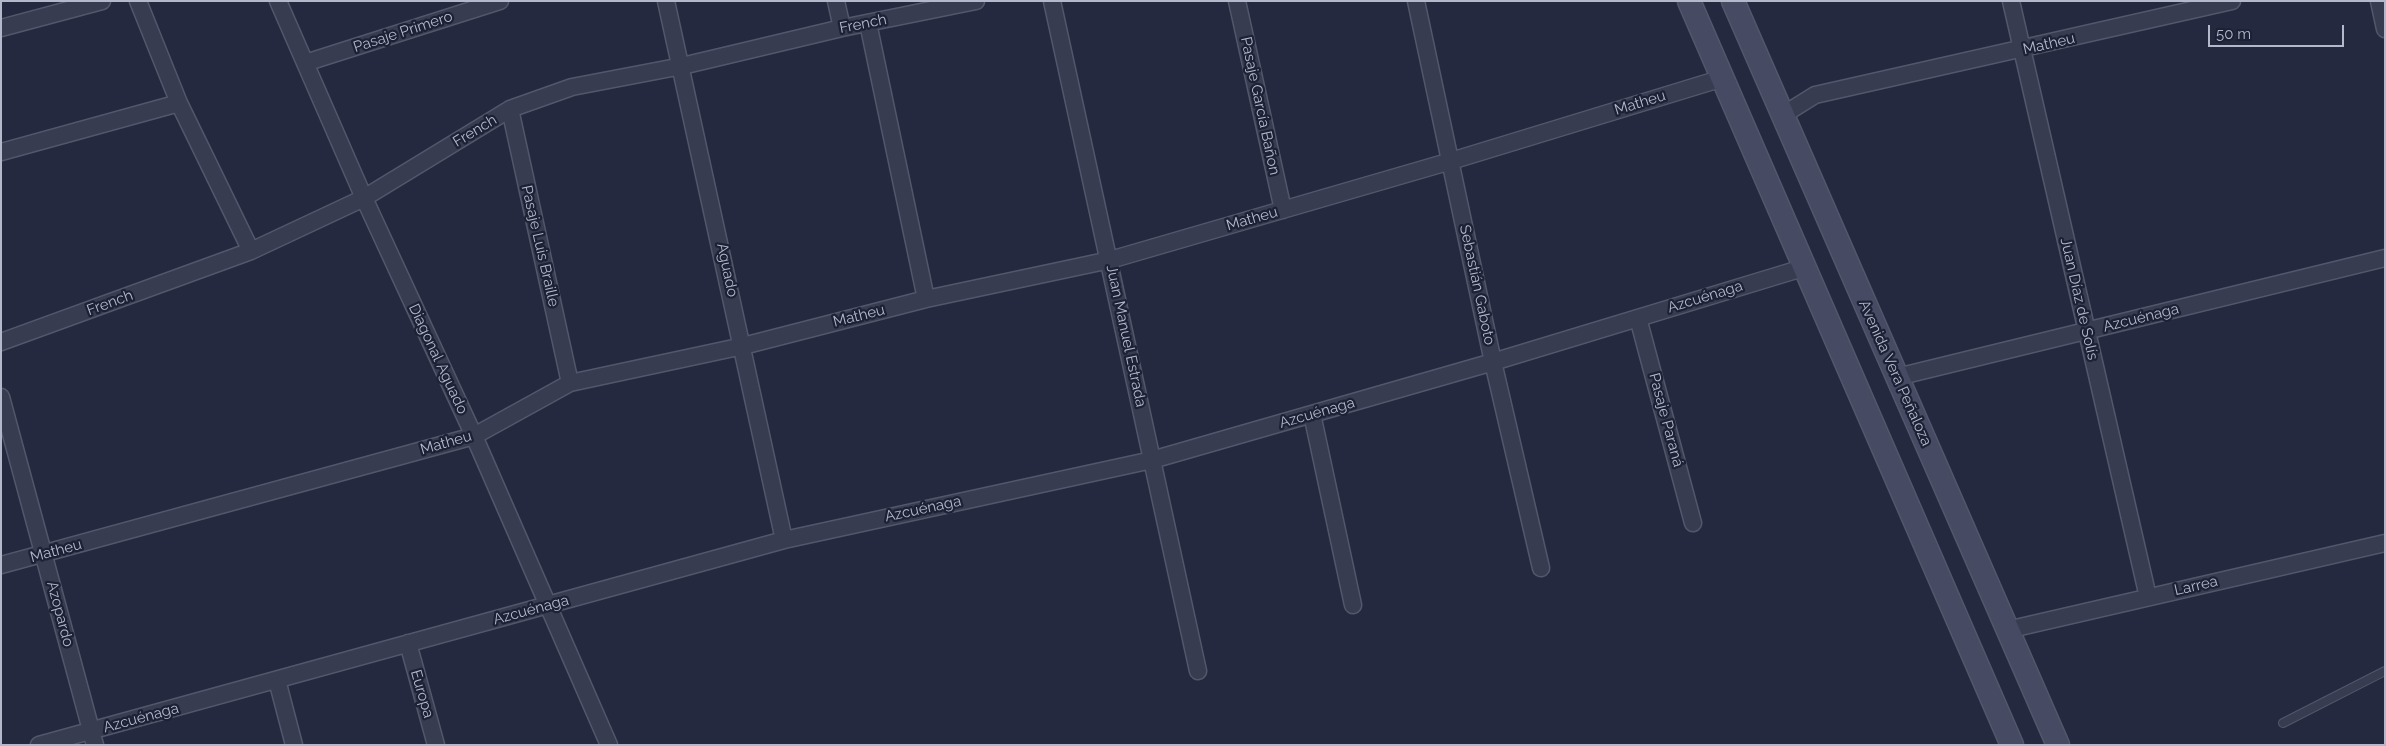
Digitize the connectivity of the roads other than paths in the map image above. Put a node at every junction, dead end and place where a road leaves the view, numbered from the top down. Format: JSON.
{"nodes":[{"id":1,"x":102,"y":1,"type":"edge"},
{"id":2,"x":138,"y":1,"type":"edge"},
{"id":3,"x":278,"y":1,"type":"edge"},
{"id":4,"x":500,"y":1,"type":"edge"},
{"id":5,"x":666,"y":1,"type":"edge"},
{"id":6,"x":836,"y":1,"type":"edge"},
{"id":7,"x":976,"y":1,"type":"edge"},
{"id":8,"x":1052,"y":1,"type":"edge"},
{"id":9,"x":1237,"y":1,"type":"edge"},
{"id":10,"x":1416,"y":1,"type":"edge"},
{"id":11,"x":1689,"y":1,"type":"edge"},
{"id":12,"x":1733,"y":1,"type":"edge"},
{"id":13,"x":2011,"y":1,"type":"edge"},
{"id":14,"x":2232,"y":1,"type":"edge"},
{"id":15,"x":2379,"y":1,"type":"edge"},
{"id":16,"x":868,"y":23,"type":"junction"},
{"id":17,"x":1,"y":28,"type":"edge"},
{"id":18,"x":842,"y":28,"type":"junction"},
{"id":19,"x":2385,"y":29,"type":"edge"},
{"id":20,"x":2022,"y":50,"type":"junction"},
{"id":21,"x":305,"y":63,"type":"junction"},
{"id":22,"x":682,"y":66,"type":"junction"},
{"id":23,"x":1723,"y":78,"type":"junction"},
{"id":24,"x":179,"y":103,"type":"junction"},
{"id":25,"x":510,"y":109,"type":"junction"},
{"id":26,"x":1782,"y":115,"type":"junction"},
{"id":27,"x":1,"y":152,"type":"edge"},
{"id":28,"x":1451,"y":161,"type":"junction"},
{"id":29,"x":364,"y":198,"type":"junction"},
{"id":30,"x":1283,"y":210,"type":"junction"},
{"id":31,"x":251,"y":251,"type":"junction"},
{"id":32,"x":2385,"y":258,"type":"edge"},
{"id":33,"x":1110,"y":260,"type":"junction"},
{"id":34,"x":1806,"y":267,"type":"junction"},
{"id":35,"x":926,"y":299,"type":"junction"},
{"id":36,"x":1638,"y":318,"type":"junction"},
{"id":37,"x":2087,"y":332,"type":"junction"},
{"id":38,"x":1,"y":342,"type":"edge"},
{"id":39,"x":743,"y":346,"type":"junction"},
{"id":40,"x":1493,"y":362,"type":"junction"},
{"id":41,"x":1897,"y":377,"type":"junction"},
{"id":42,"x":570,"y":383,"type":"junction"},
{"id":43,"x":1,"y":397,"type":"edge"},
{"id":44,"x":1312,"y":414,"type":"junction"},
{"id":45,"x":474,"y":436,"type":"junction"},
{"id":46,"x":1152,"y":460,"type":"junction"},
{"id":47,"x":1693,"y":523,"type":"dead end"},
{"id":48,"x":784,"y":540,"type":"junction"},
{"id":49,"x":2385,"y":543,"type":"edge"},
{"id":50,"x":44,"y":554,"type":"junction"},
{"id":51,"x":1,"y":565,"type":"edge"},
{"id":52,"x":1541,"y":568,"type":"dead end"},
{"id":53,"x":2148,"y":597,"type":"junction"},
{"id":54,"x":548,"y":605,"type":"junction"},
{"id":55,"x":1353,"y":605,"type":"dead end"},
{"id":56,"x":2007,"y":630,"type":"junction"},
{"id":57,"x":408,"y":643,"type":"junction"},
{"id":58,"x":1198,"y":671,"type":"dead end"},
{"id":59,"x":2385,"y":671,"type":"edge"},
{"id":60,"x":277,"y":680,"type":"junction"},
{"id":61,"x":2284,"y":723,"type":"dead end"},
{"id":62,"x":94,"y":738,"type":"edge"},
{"id":63,"x":39,"y":745,"type":"edge"},
{"id":64,"x":294,"y":745,"type":"edge"},
{"id":65,"x":436,"y":745,"type":"edge"},
{"id":66,"x":609,"y":745,"type":"edge"},
{"id":67,"x":2012,"y":745,"type":"edge"},
{"id":68,"x":2058,"y":745,"type":"edge"}],
"edges":[{"from":1,"to":17,"type":"street"},
{"from":2,"to":24,"type":"street"},
{"from":3,"to":21,"type":"street","name":"Diagonal Aguado"},
{"from":4,"to":21,"type":"street","name":"Pasaje Primero"},
{"from":5,"to":22,"type":"street","name":"Aguado"},
{"from":6,"to":18,"type":"street"},
{"from":7,"to":16,"type":"street","name":"French"},
{"from":8,"to":33,"type":"street","name":"Juan Manuel Estrada"},
{"from":9,"to":30,"type":"street","name":"Pasaje García Bañon"},
{"from":10,"to":28,"type":"street","name":"Sebastián Gaboto"},
{"from":11,"to":23,"type":"main road"},
{"from":12,"to":26,"type":"main road","name":"Avenida Vera Peñaloza"},
{"from":13,"to":20,"type":"street","name":"Juan Díaz de Solís"},
{"from":14,"to":20,"type":"street","name":"Matheu"},
{"from":15,"to":19,"type":"street"},
{"from":16,"to":18,"type":"street","name":"French"},
{"from":16,"to":35,"type":"street"},
{"from":18,"to":22,"type":"street","name":"French"},
{"from":20,"to":26,"type":"street","name":"Matheu"},
{"from":20,"to":37,"type":"street","name":"Juan Díaz de Solís"},
{"from":21,"to":29,"type":"street","name":"Diagonal Aguado"},
{"from":22,"to":25,"type":"street","name":"French"},
{"from":22,"to":39,"type":"street","name":"Aguado"},
{"from":23,"to":28,"type":"street","name":"Matheu"},
{"from":23,"to":34,"type":"main road"},
{"from":24,"to":27,"type":"street"},
{"from":24,"to":31,"type":"street"},
{"from":25,"to":29,"type":"street","name":"French"},
{"from":25,"to":42,"type":"street","name":"Pasaje Luis Braille"},
{"from":26,"to":41,"type":"main road","name":"Avenida Vera Peñaloza"},
{"from":28,"to":30,"type":"street","name":"Matheu"},
{"from":28,"to":40,"type":"street","name":"Sebastián Gaboto"},
{"from":29,"to":31,"type":"street","name":"French"},
{"from":29,"to":45,"type":"street","name":"Diagonal Aguado"},
{"from":30,"to":33,"type":"street","name":"Matheu"},
{"from":31,"to":38,"type":"street","name":"French"},
{"from":32,"to":37,"type":"street","name":"Azcuénaga"},
{"from":33,"to":35,"type":"street","name":"Matheu"},
{"from":33,"to":46,"type":"street","name":"Juan Manuel Estrada"},
{"from":34,"to":36,"type":"street","name":"Azcuénaga"},
{"from":34,"to":67,"type":"main road"},
{"from":35,"to":39,"type":"street","name":"Matheu"},
{"from":36,"to":40,"type":"street","name":"Azcuénaga"},
{"from":36,"to":47,"type":"street","name":"Pasaje Paraná"},
{"from":37,"to":41,"type":"street","name":"Azcuénaga"},
{"from":37,"to":53,"type":"street","name":"Juan Díaz de Solís"},
{"from":39,"to":42,"type":"street","name":"Matheu"},
{"from":39,"to":48,"type":"street","name":"Aguado"},
{"from":40,"to":44,"type":"street","name":"Azcuénaga"},
{"from":40,"to":52,"type":"street","name":"Sebastián Gaboto"},
{"from":41,"to":56,"type":"main road","name":"Avenida Vera Peñaloza"},
{"from":42,"to":45,"type":"street","name":"Matheu"},
{"from":43,"to":50,"type":"street","name":"Azopardo"},
{"from":44,"to":46,"type":"street","name":"Azcuénaga"},
{"from":44,"to":55,"type":"street"},
{"from":45,"to":50,"type":"street","name":"Matheu"},
{"from":45,"to":54,"type":"street","name":"Diagonal Aguado"},
{"from":46,"to":48,"type":"street","name":"Azcuénaga"},
{"from":46,"to":58,"type":"street","name":"Juan Manuel Estrada"},
{"from":48,"to":54,"type":"street","name":"Azcuénaga"},
{"from":49,"to":53,"type":"street","name":"Larrea"},
{"from":50,"to":51,"type":"street","name":"Matheu"},
{"from":50,"to":62,"type":"street","name":"Azopardo"},
{"from":53,"to":56,"type":"street","name":"Larrea"},
{"from":54,"to":57,"type":"street","name":"Azcuénaga"},
{"from":54,"to":66,"type":"street","name":"Diagonal Aguado"},
{"from":56,"to":68,"type":"main road","name":"Avenida Vera Peñaloza"},
{"from":57,"to":60,"type":"street","name":"Azcuénaga"},
{"from":57,"to":65,"type":"street","name":"Europa"},
{"from":59,"to":61,"type":"lane"},
{"from":60,"to":62,"type":"street","name":"Azcuénaga"},
{"from":60,"to":64,"type":"street"},
{"from":62,"to":63,"type":"street","name":"Azcuénaga"}]}
